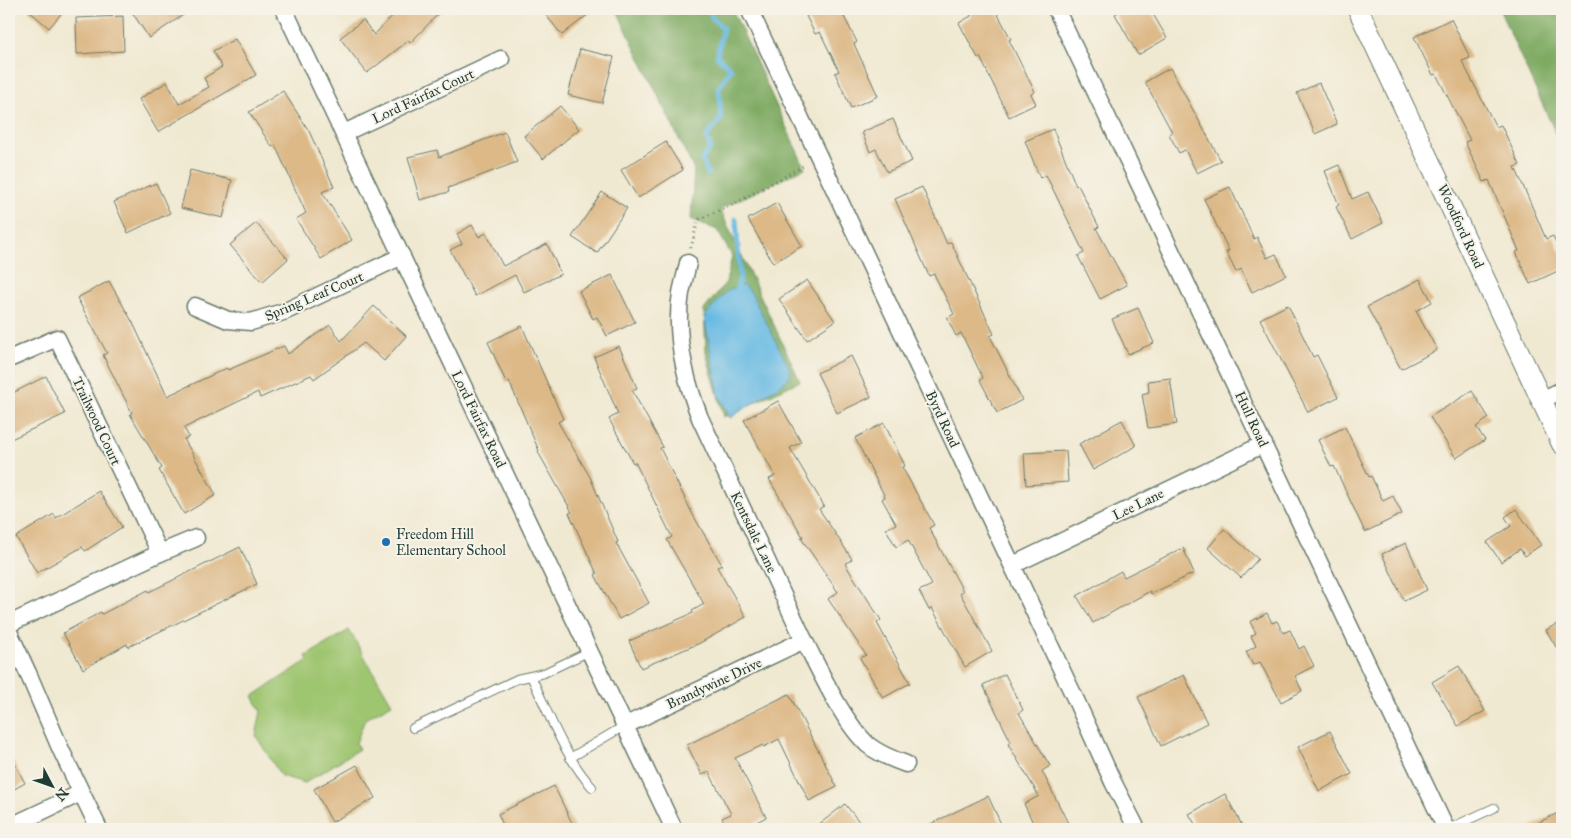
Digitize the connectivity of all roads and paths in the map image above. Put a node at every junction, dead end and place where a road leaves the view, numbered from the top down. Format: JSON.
{"nodes":[{"id":1,"x":284,"y":9,"type":"edge"},
{"id":2,"x":749,"y":9,"type":"edge"},
{"id":3,"x":1056,"y":9,"type":"edge"},
{"id":4,"x":1358,"y":9,"type":"edge"},
{"id":5,"x":502,"y":60,"type":"dead end"},
{"id":6,"x":344,"y":133,"type":"junction"},
{"id":7,"x":820,"y":157,"type":"junction"},
{"id":8,"x":402,"y":256,"type":"junction"},
{"id":9,"x":688,"y":263,"type":"joint"},
{"id":10,"x":195,"y":306,"type":"dead end"},
{"id":11,"x":9,"y":359,"type":"edge"},
{"id":12,"x":1562,"y":390,"type":"edge"},
{"id":13,"x":1542,"y":400,"type":"junction"},
{"id":14,"x":1264,"y":444,"type":"junction"},
{"id":15,"x":1562,"y":444,"type":"edge"},
{"id":16,"x":196,"y":538,"type":"dead end"},
{"id":17,"x":160,"y":553,"type":"junction"},
{"id":18,"x":1013,"y":565,"type":"junction"},
{"id":19,"x":9,"y":624,"type":"edge"},
{"id":20,"x":9,"y":632,"type":"edge"},
{"id":21,"x":804,"y":640,"type":"junction"},
{"id":22,"x":590,"y":651,"type":"junction"},
{"id":23,"x":531,"y":676,"type":"junction"},
{"id":24,"x":624,"y":726,"type":"junction"},
{"id":25,"x":414,"y":728,"type":"dead end"},
{"id":26,"x":570,"y":758,"type":"junction"},
{"id":27,"x":906,"y":764,"type":"dead end"},
{"id":28,"x":592,"y":787,"type":"dead end"},
{"id":29,"x":81,"y":792,"type":"junction"},
{"id":30,"x":1494,"y":808,"type":"dead end"},
{"id":31,"x":9,"y":827,"type":"edge"},
{"id":32,"x":99,"y":829,"type":"edge"},
{"id":33,"x":674,"y":829,"type":"edge"},
{"id":34,"x":1137,"y":829,"type":"edge"},
{"id":35,"x":1447,"y":829,"type":"edge"}],
"edges":[{"from":1,"to":6,"type":"street","name":"Lord Fairfax Road"},
{"from":2,"to":7,"type":"street","name":"Byrd Road"},
{"from":3,"to":14,"type":"street","name":"Hull Road"},
{"from":4,"to":13,"type":"street","name":"Woodford Road"},
{"from":5,"to":6,"type":"street","name":"Lord Fairfax Court"},
{"from":6,"to":8,"type":"street","name":"Lord Fairfax Road"},
{"from":7,"to":9,"type":"path"},
{"from":7,"to":18,"type":"street","name":"Byrd Road"},
{"from":8,"to":10,"type":"street","name":"Spring Leaf Court"},
{"from":8,"to":22,"type":"street","name":"Lord Fairfax Road"},
{"from":9,"to":21,"type":"street","name":"Kentsdale Lane"},
{"from":11,"to":17,"type":"street","name":"Trailwood Court"},
{"from":12,"to":13,"type":"street"},
{"from":13,"to":15,"type":"street","name":"Woodford Road"},
{"from":14,"to":18,"type":"street","name":"Lee Lane"},
{"from":14,"to":35,"type":"street","name":"Hull Road"},
{"from":16,"to":17,"type":"street"},
{"from":17,"to":19,"type":"street"},
{"from":18,"to":34,"type":"street","name":"Byrd Road"},
{"from":20,"to":29,"type":"street"},
{"from":21,"to":24,"type":"street","name":"Brandywine Drive"},
{"from":21,"to":27,"type":"street","name":"Kentsdale Lane"},
{"from":22,"to":23,"type":"lane"},
{"from":22,"to":24,"type":"street","name":"Lord Fairfax Road"},
{"from":23,"to":25,"type":"lane"},
{"from":23,"to":26,"type":"lane"},
{"from":24,"to":26,"type":"lane"},
{"from":24,"to":33,"type":"street","name":"Lord Fairfax Road"},
{"from":26,"to":28,"type":"lane"},
{"from":29,"to":31,"type":"street"},
{"from":29,"to":32,"type":"street"},
{"from":30,"to":35,"type":"lane"}]}
